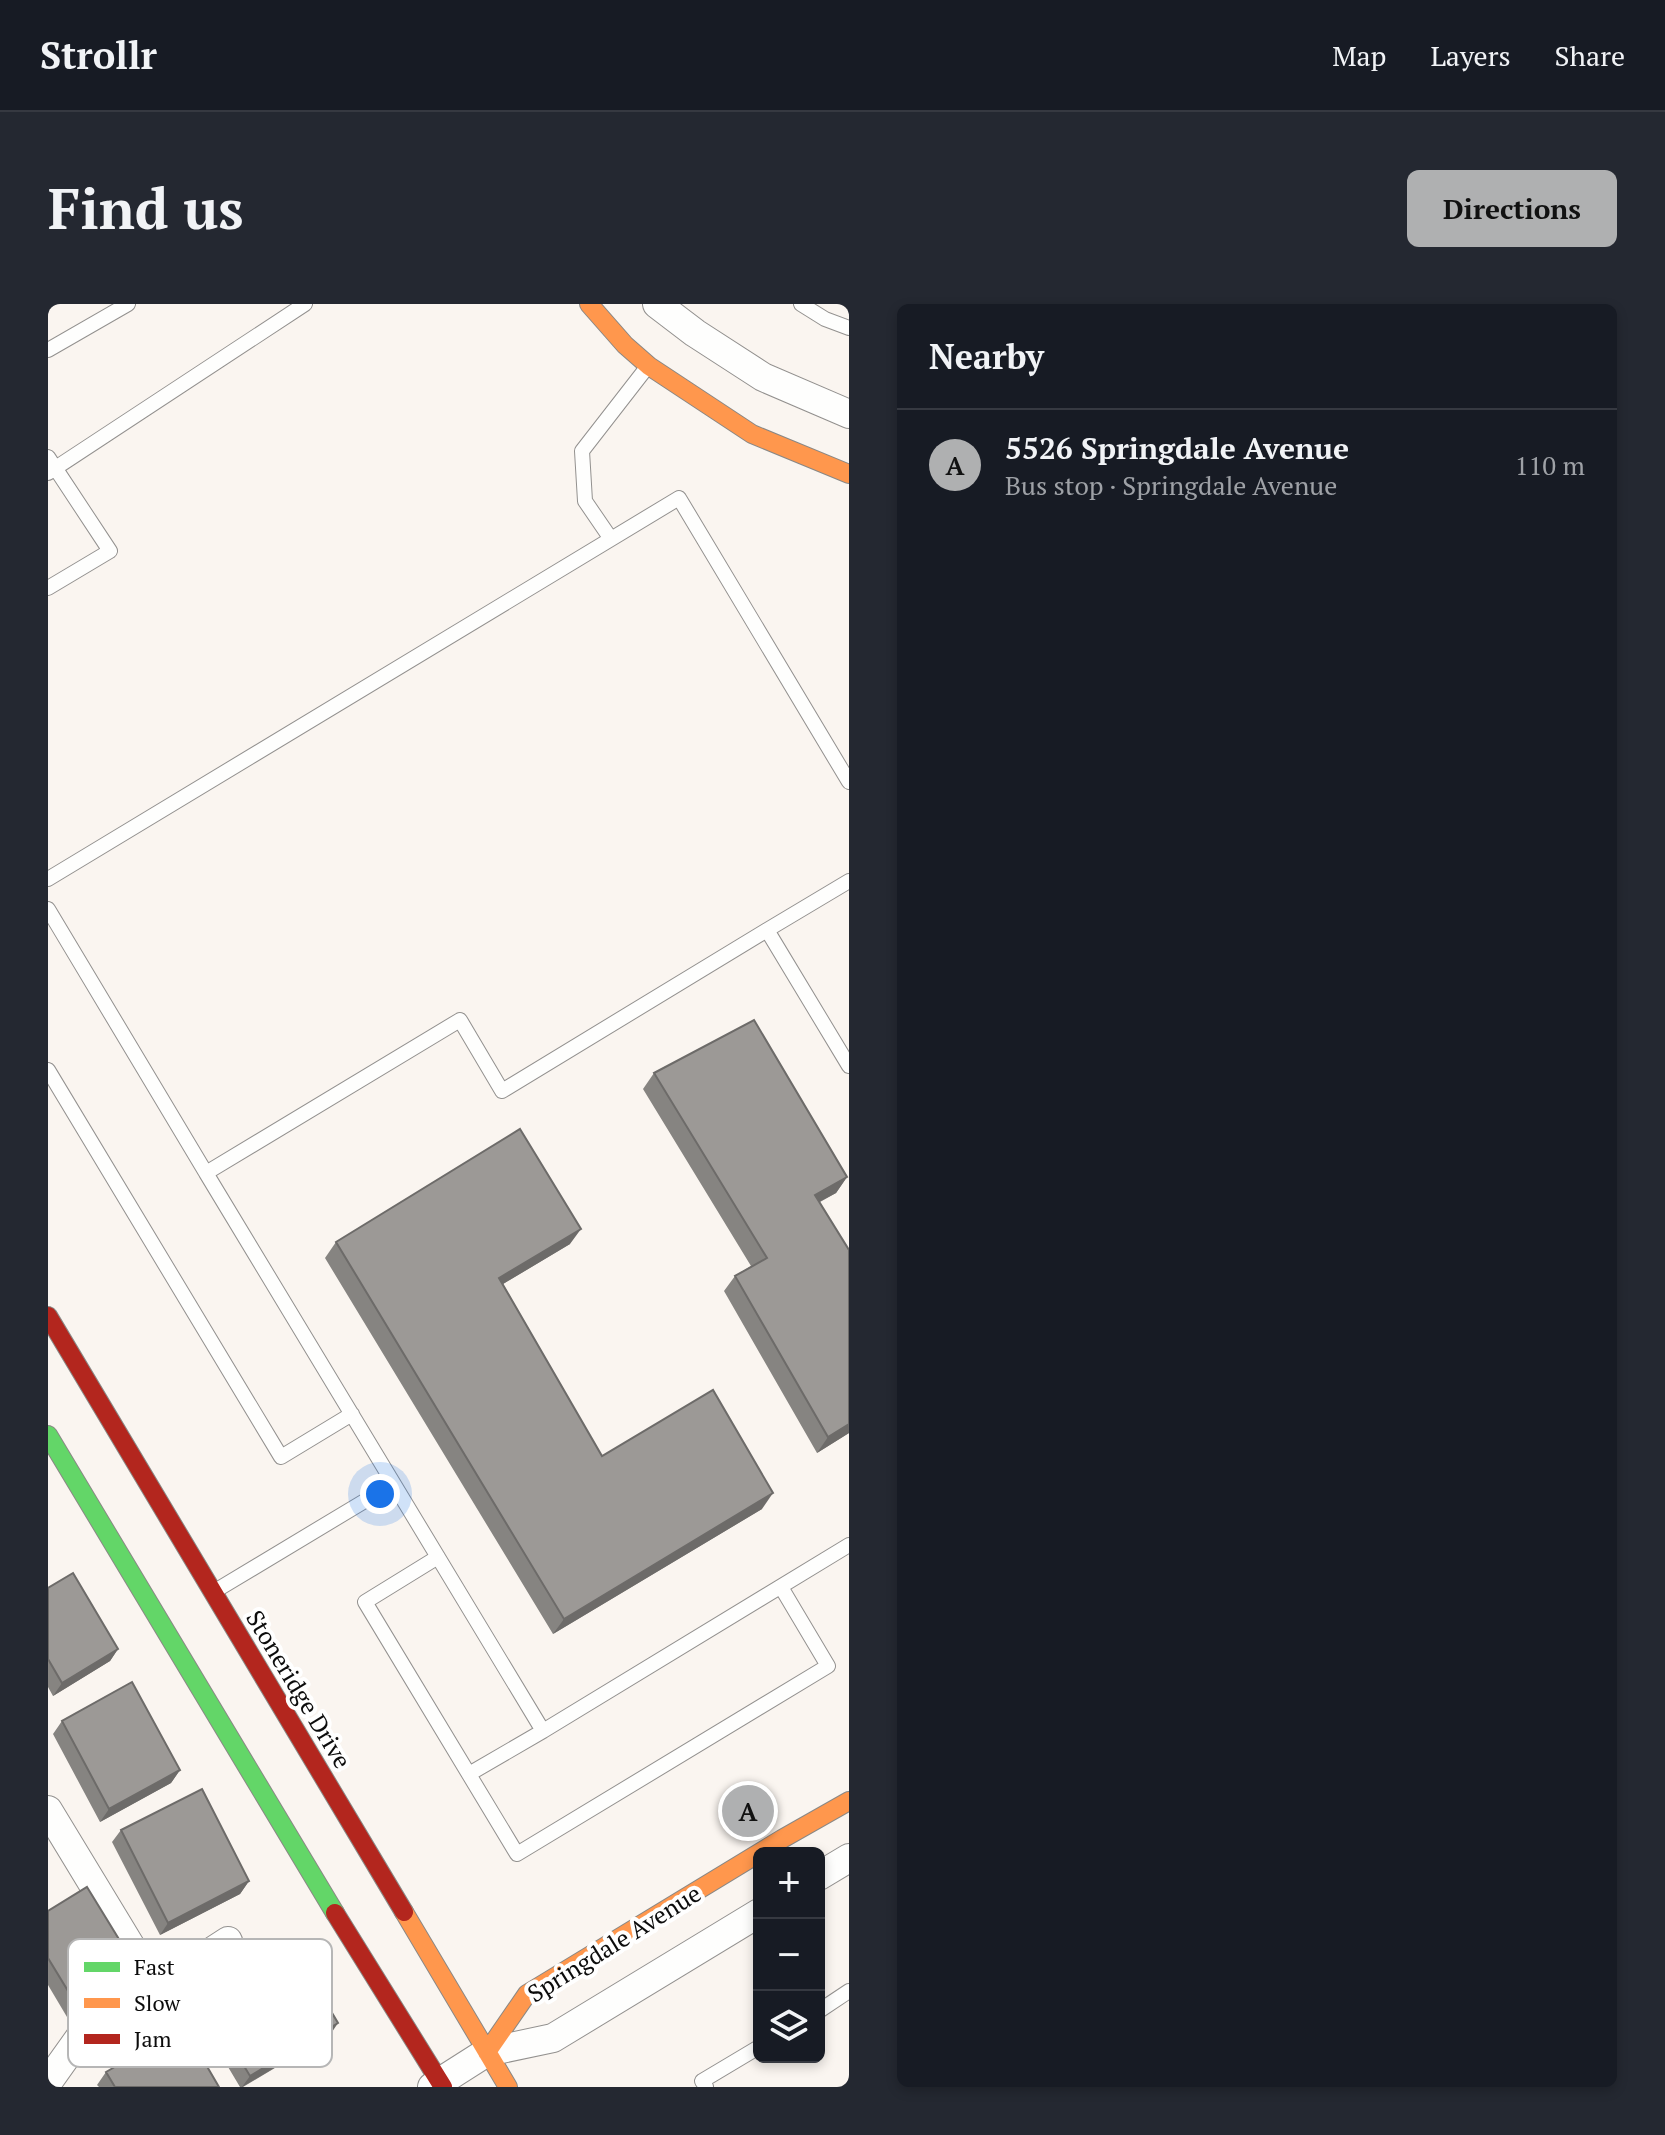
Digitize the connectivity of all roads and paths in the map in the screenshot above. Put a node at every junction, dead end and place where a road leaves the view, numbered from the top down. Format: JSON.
{"nodes":[{"id":1,"x":128,"y":304,"type":"edge"},
{"id":2,"x":305,"y":304,"type":"edge"},
{"id":3,"x":589,"y":304,"type":"edge"},
{"id":4,"x":657,"y":304,"type":"edge"},
{"id":5,"x":801,"y":304,"type":"edge"},
{"id":6,"x":849,"y":328,"type":"edge"},
{"id":7,"x":48,"y":350,"type":"edge"},
{"id":8,"x":649,"y":366,"type":"junction"},
{"id":9,"x":849,"y":414,"type":"edge"},
{"id":10,"x":51,"y":466,"type":"edge"},
{"id":11,"x":849,"y":474,"type":"edge"},
{"id":12,"x":611,"y":539,"type":"junction"},
{"id":13,"x":48,"y":588,"type":"edge"},
{"id":14,"x":849,"y":782,"type":"edge"},
{"id":15,"x":48,"y":879,"type":"edge"},
{"id":16,"x":849,"y":881,"type":"edge"},
{"id":17,"x":48,"y":909,"type":"edge"},
{"id":18,"x":767,"y":930,"type":"junction"},
{"id":19,"x":849,"y":1066,"type":"edge"},
{"id":20,"x":48,"y":1070,"type":"edge"},
{"id":21,"x":206,"y":1173,"type":"junction"},
{"id":22,"x":48,"y":1316,"type":"edge"},
{"id":23,"x":352,"y":1414,"type":"junction"},
{"id":24,"x":48,"y":1435,"type":"edge"},
{"id":25,"x":393,"y":1484,"type":"junction"},
{"id":26,"x":849,"y":1545,"type":"edge"},
{"id":27,"x":438,"y":1557,"type":"junction"},
{"id":28,"x":781,"y":1587,"type":"junction"},
{"id":29,"x":213,"y":1592,"type":"junction"},
{"id":30,"x":543,"y":1731,"type":"junction"},
{"id":31,"x":469,"y":1774,"type":"junction"},
{"id":32,"x":849,"y":1801,"type":"edge"},
{"id":33,"x":48,"y":1810,"type":"edge"},
{"id":34,"x":849,"y":1858,"type":"edge"},
{"id":35,"x":825,"y":1872,"type":"edge"},
{"id":36,"x":753,"y":1917,"type":"edge"},
{"id":37,"x":126,"y":1939,"type":"edge"},
{"id":38,"x":849,"y":1991,"type":"edge"},
{"id":39,"x":825,"y":2007,"type":"edge"},
{"id":40,"x":753,"y":2051,"type":"edge"},
{"id":41,"x":487,"y":2052,"type":"junction"},
{"id":42,"x":68,"y":2054,"type":"edge"},
{"id":43,"x":48,"y":2082,"type":"edge"},
{"id":44,"x":438,"y":2085,"type":"edge"},
{"id":45,"x":508,"y":2087,"type":"edge"},
{"id":46,"x":706,"y":2087,"type":"edge"}],
"edges":[{"from":1,"to":7,"type":"lane"},
{"from":2,"to":10,"type":"lane"},
{"from":3,"to":8,"type":"main road"},
{"from":4,"to":9,"type":"street"},
{"from":5,"to":6,"type":"lane"},
{"from":8,"to":11,"type":"main road"},
{"from":8,"to":12,"type":"lane"},
{"from":10,"to":13,"type":"lane"},
{"from":12,"to":14,"type":"lane"},
{"from":12,"to":15,"type":"lane"},
{"from":16,"to":18,"type":"lane"},
{"from":17,"to":21,"type":"lane"},
{"from":18,"to":19,"type":"lane"},
{"from":18,"to":21,"type":"lane"},
{"from":20,"to":23,"type":"lane"},
{"from":21,"to":23,"type":"lane"},
{"from":22,"to":29,"type":"main road","name":"Stoneridge Drive"},
{"from":23,"to":25,"type":"lane"},
{"from":24,"to":44,"type":"main road"},
{"from":25,"to":27,"type":"lane"},
{"from":25,"to":29,"type":"lane"},
{"from":26,"to":28,"type":"lane"},
{"from":27,"to":30,"type":"lane"},
{"from":27,"to":31,"type":"lane"},
{"from":28,"to":30,"type":"lane"},
{"from":28,"to":31,"type":"lane"},
{"from":29,"to":41,"type":"main road","name":"Stoneridge Drive"},
{"from":30,"to":31,"type":"lane"},
{"from":32,"to":41,"type":"main road","name":"Springdale Avenue"},
{"from":33,"to":37,"type":"street"},
{"from":34,"to":35,"type":"street"},
{"from":36,"to":41,"type":"street","name":"Springdale Avenue"},
{"from":38,"to":39,"type":"lane"},
{"from":40,"to":46,"type":"lane"},
{"from":41,"to":44,"type":"street","name":"Springdale Avenue"},
{"from":41,"to":45,"type":"main road","name":"Stoneridge Drive"},
{"from":42,"to":43,"type":"street"}]}
